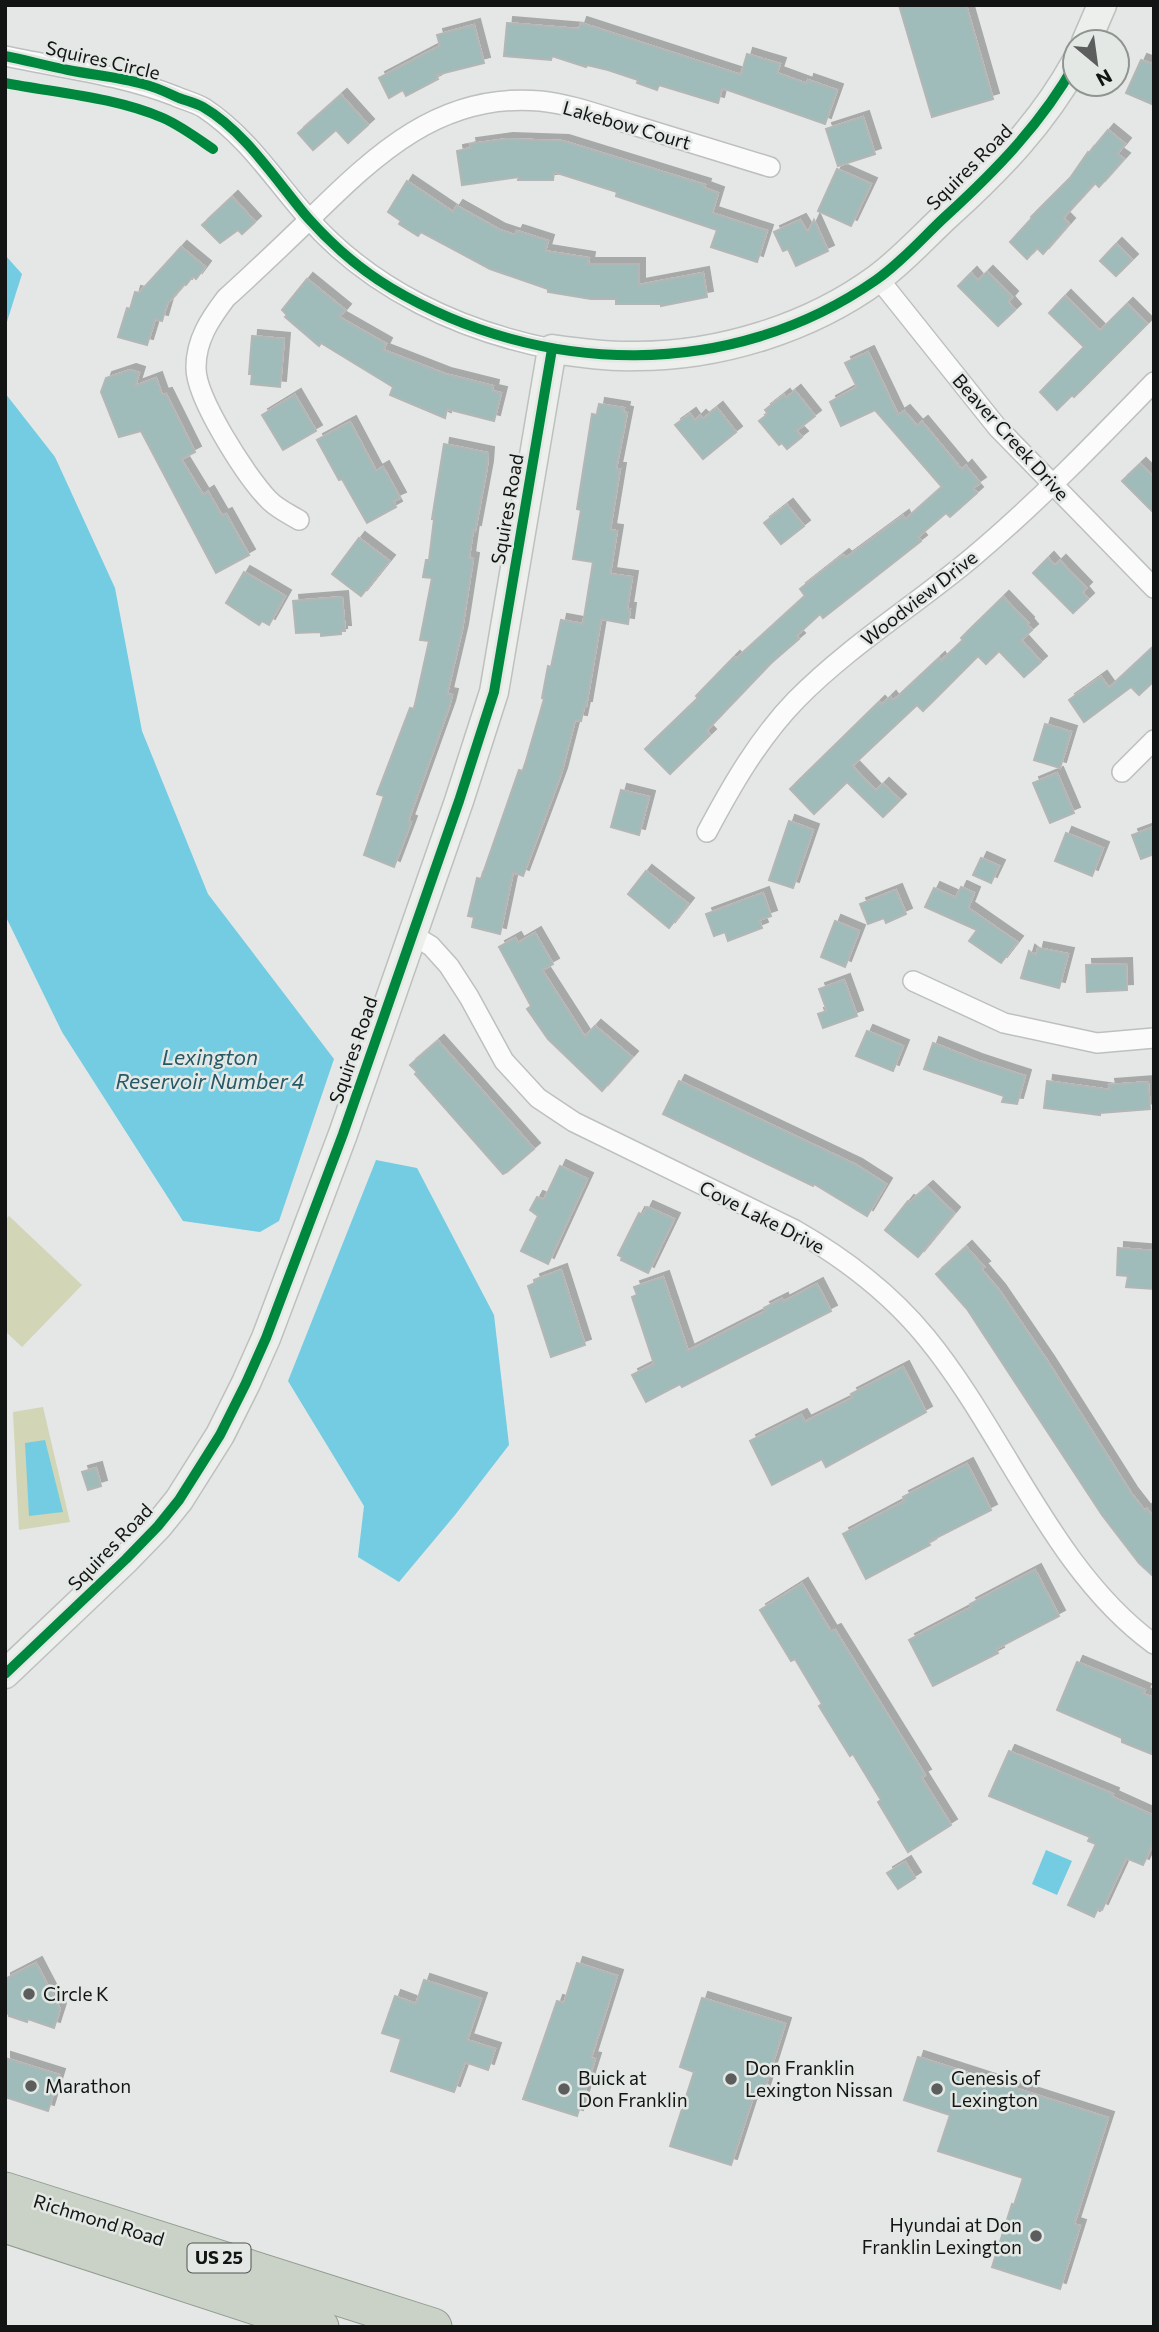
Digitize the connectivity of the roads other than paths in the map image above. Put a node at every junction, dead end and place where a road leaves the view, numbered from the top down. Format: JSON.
{"nodes":[{"id":1,"x":1102,"y":5,"type":"edge"},
{"id":2,"x":1092,"y":28,"type":"edge"},
{"id":3,"x":5,"y":56,"type":"edge"},
{"id":4,"x":1061,"y":88,"type":"edge"},
{"id":5,"x":770,"y":167,"type":"dead end"},
{"id":6,"x":309,"y":219,"type":"junction"},
{"id":7,"x":878,"y":278,"type":"junction"},
{"id":8,"x":552,"y":349,"type":"junction"},
{"id":9,"x":1154,"y":382,"type":"edge"},
{"id":10,"x":1053,"y":486,"type":"junction"},
{"id":11,"x":299,"y":520,"type":"dead end"},
{"id":12,"x":1154,"y":588,"type":"edge"},
{"id":13,"x":1154,"y":740,"type":"edge"},
{"id":14,"x":1122,"y":772,"type":"dead end"},
{"id":15,"x":707,"y":832,"type":"dead end"},
{"id":16,"x":411,"y":934,"type":"junction"},
{"id":17,"x":913,"y":981,"type":"dead end"},
{"id":18,"x":1154,"y":1038,"type":"edge"},
{"id":19,"x":1154,"y":1644,"type":"edge"},
{"id":20,"x":5,"y":1674,"type":"edge"},
{"id":21,"x":5,"y":2191,"type":"edge"},
{"id":22,"x":5,"y":2224,"type":"edge"},
{"id":23,"x":320,"y":2327,"type":"edge"},
{"id":24,"x":433,"y":2327,"type":"edge"}],
"edges":[{"from":1,"to":2,"type":"street"},
{"from":3,"to":6,"type":"street","name":"Squires Circle"},
{"from":4,"to":7,"type":"street","name":"Squires Road"},
{"from":5,"to":6,"type":"street","name":"Lakebow Court"},
{"from":6,"to":8,"type":"street","name":"Squires Road"},
{"from":6,"to":11,"type":"street","name":"Lakebow Court"},
{"from":7,"to":8,"type":"street","name":"Squires Road"},
{"from":7,"to":10,"type":"street","name":"Beaver Creek Drive"},
{"from":8,"to":16,"type":"street","name":"Squires Road"},
{"from":9,"to":10,"type":"street","name":"Woodview Drive"},
{"from":10,"to":12,"type":"street","name":"Beaver Creek Drive"},
{"from":10,"to":15,"type":"street","name":"Woodview Drive"},
{"from":13,"to":14,"type":"street"},
{"from":16,"to":19,"type":"street","name":"Cove Lake Drive"},
{"from":16,"to":20,"type":"street","name":"Squires Road"},
{"from":17,"to":18,"type":"street"},
{"from":21,"to":24,"type":"highway","name":"Richmond Road","number":"US 25"},
{"from":22,"to":23,"type":"highway","name":"Richmond Road","number":"US 25"}]}
